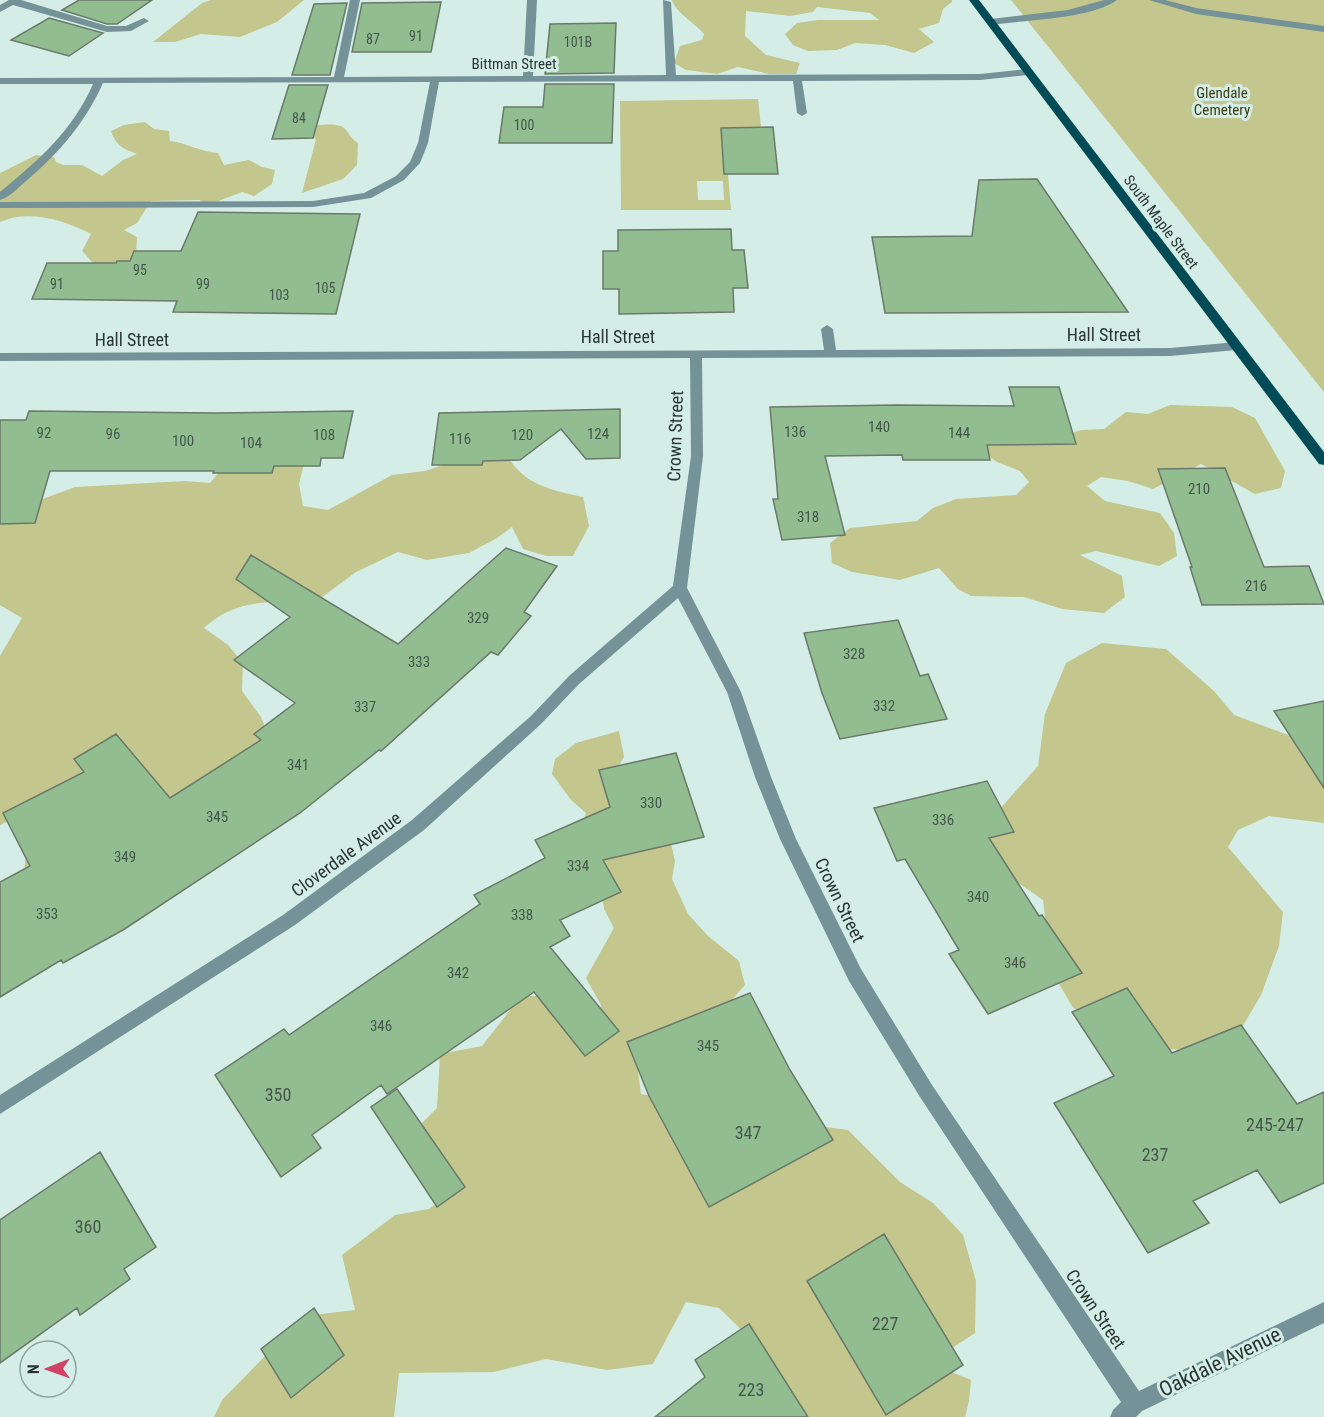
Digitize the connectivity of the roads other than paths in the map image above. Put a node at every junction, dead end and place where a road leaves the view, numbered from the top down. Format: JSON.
{"nodes":[{"id":1,"x":355,"y":0,"type":"edge"},
{"id":2,"x":532,"y":0,"type":"edge"},
{"id":3,"x":974,"y":0,"type":"edge"},
{"id":4,"x":1112,"y":0,"type":"edge"},
{"id":5,"x":1154,"y":0,"type":"edge"},
{"id":6,"x":14,"y":1,"type":"edge"},
{"id":7,"x":666,"y":2,"type":"dead end"},
{"id":8,"x":0,"y":9,"type":"edge"},
{"id":9,"x":144,"y":21,"type":"dead end"},
{"id":10,"x":991,"y":22,"type":"junction"},
{"id":11,"x":1324,"y":29,"type":"edge"},
{"id":12,"x":1028,"y":72,"type":"junction"},
{"id":13,"x":671,"y":78,"type":"junction"},
{"id":14,"x":796,"y":78,"type":"junction"},
{"id":15,"x":528,"y":79,"type":"junction"},
{"id":16,"x":338,"y":80,"type":"junction"},
{"id":17,"x":435,"y":80,"type":"junction"},
{"id":18,"x":0,"y":81,"type":"edge"},
{"id":19,"x":99,"y":81,"type":"junction"},
{"id":20,"x":802,"y":113,"type":"dead end"},
{"id":21,"x":0,"y":197,"type":"edge"},
{"id":22,"x":0,"y":205,"type":"edge"},
{"id":23,"x":827,"y":329,"type":"dead end"},
{"id":24,"x":1237,"y":346,"type":"junction"},
{"id":25,"x":830,"y":353,"type":"junction"},
{"id":26,"x":696,"y":354,"type":"junction"},
{"id":27,"x":0,"y":357,"type":"edge"},
{"id":28,"x":1324,"y":461,"type":"edge"},
{"id":29,"x":680,"y":588,"type":"junction"},
{"id":30,"x":0,"y":1105,"type":"edge"},
{"id":31,"x":1324,"y":1312,"type":"edge"},
{"id":32,"x":1128,"y":1411,"type":"edge"}],
"edges":[{"from":1,"to":16,"type":"street"},
{"from":2,"to":15,"type":"street"},
{"from":3,"to":10,"type":"main road","name":"South Maple Street"},
{"from":4,"to":10,"type":"street"},
{"from":5,"to":11,"type":"street"},
{"from":6,"to":8,"type":"street"},
{"from":6,"to":9,"type":"street"},
{"from":7,"to":13,"type":"street"},
{"from":10,"to":12,"type":"main road","name":"South Maple Street"},
{"from":12,"to":14,"type":"street","name":"Bittman Street"},
{"from":12,"to":24,"type":"main road","name":"South Maple Street"},
{"from":13,"to":14,"type":"street","name":"Bittman Street"},
{"from":13,"to":15,"type":"street","name":"Bittman Street"},
{"from":14,"to":20,"type":"street"},
{"from":15,"to":17,"type":"street","name":"Bittman Street"},
{"from":16,"to":17,"type":"street","name":"Bittman Street"},
{"from":16,"to":19,"type":"street","name":"Bittman Street"},
{"from":17,"to":22,"type":"street"},
{"from":18,"to":19,"type":"street","name":"Bittman Street"},
{"from":19,"to":21,"type":"street"},
{"from":23,"to":25,"type":"street"},
{"from":24,"to":25,"type":"street","name":"Hall Street"},
{"from":24,"to":28,"type":"main road","name":"South Maple Street"},
{"from":25,"to":26,"type":"street","name":"Hall Street"},
{"from":26,"to":27,"type":"street","name":"Hall Street"},
{"from":26,"to":29,"type":"street","name":"Crown Street"},
{"from":29,"to":30,"type":"street","name":"Cloverdale Avenue"},
{"from":29,"to":32,"type":"street","name":"Crown Street"},
{"from":31,"to":32,"type":"street","name":"Oakdale Avenue"}]}
